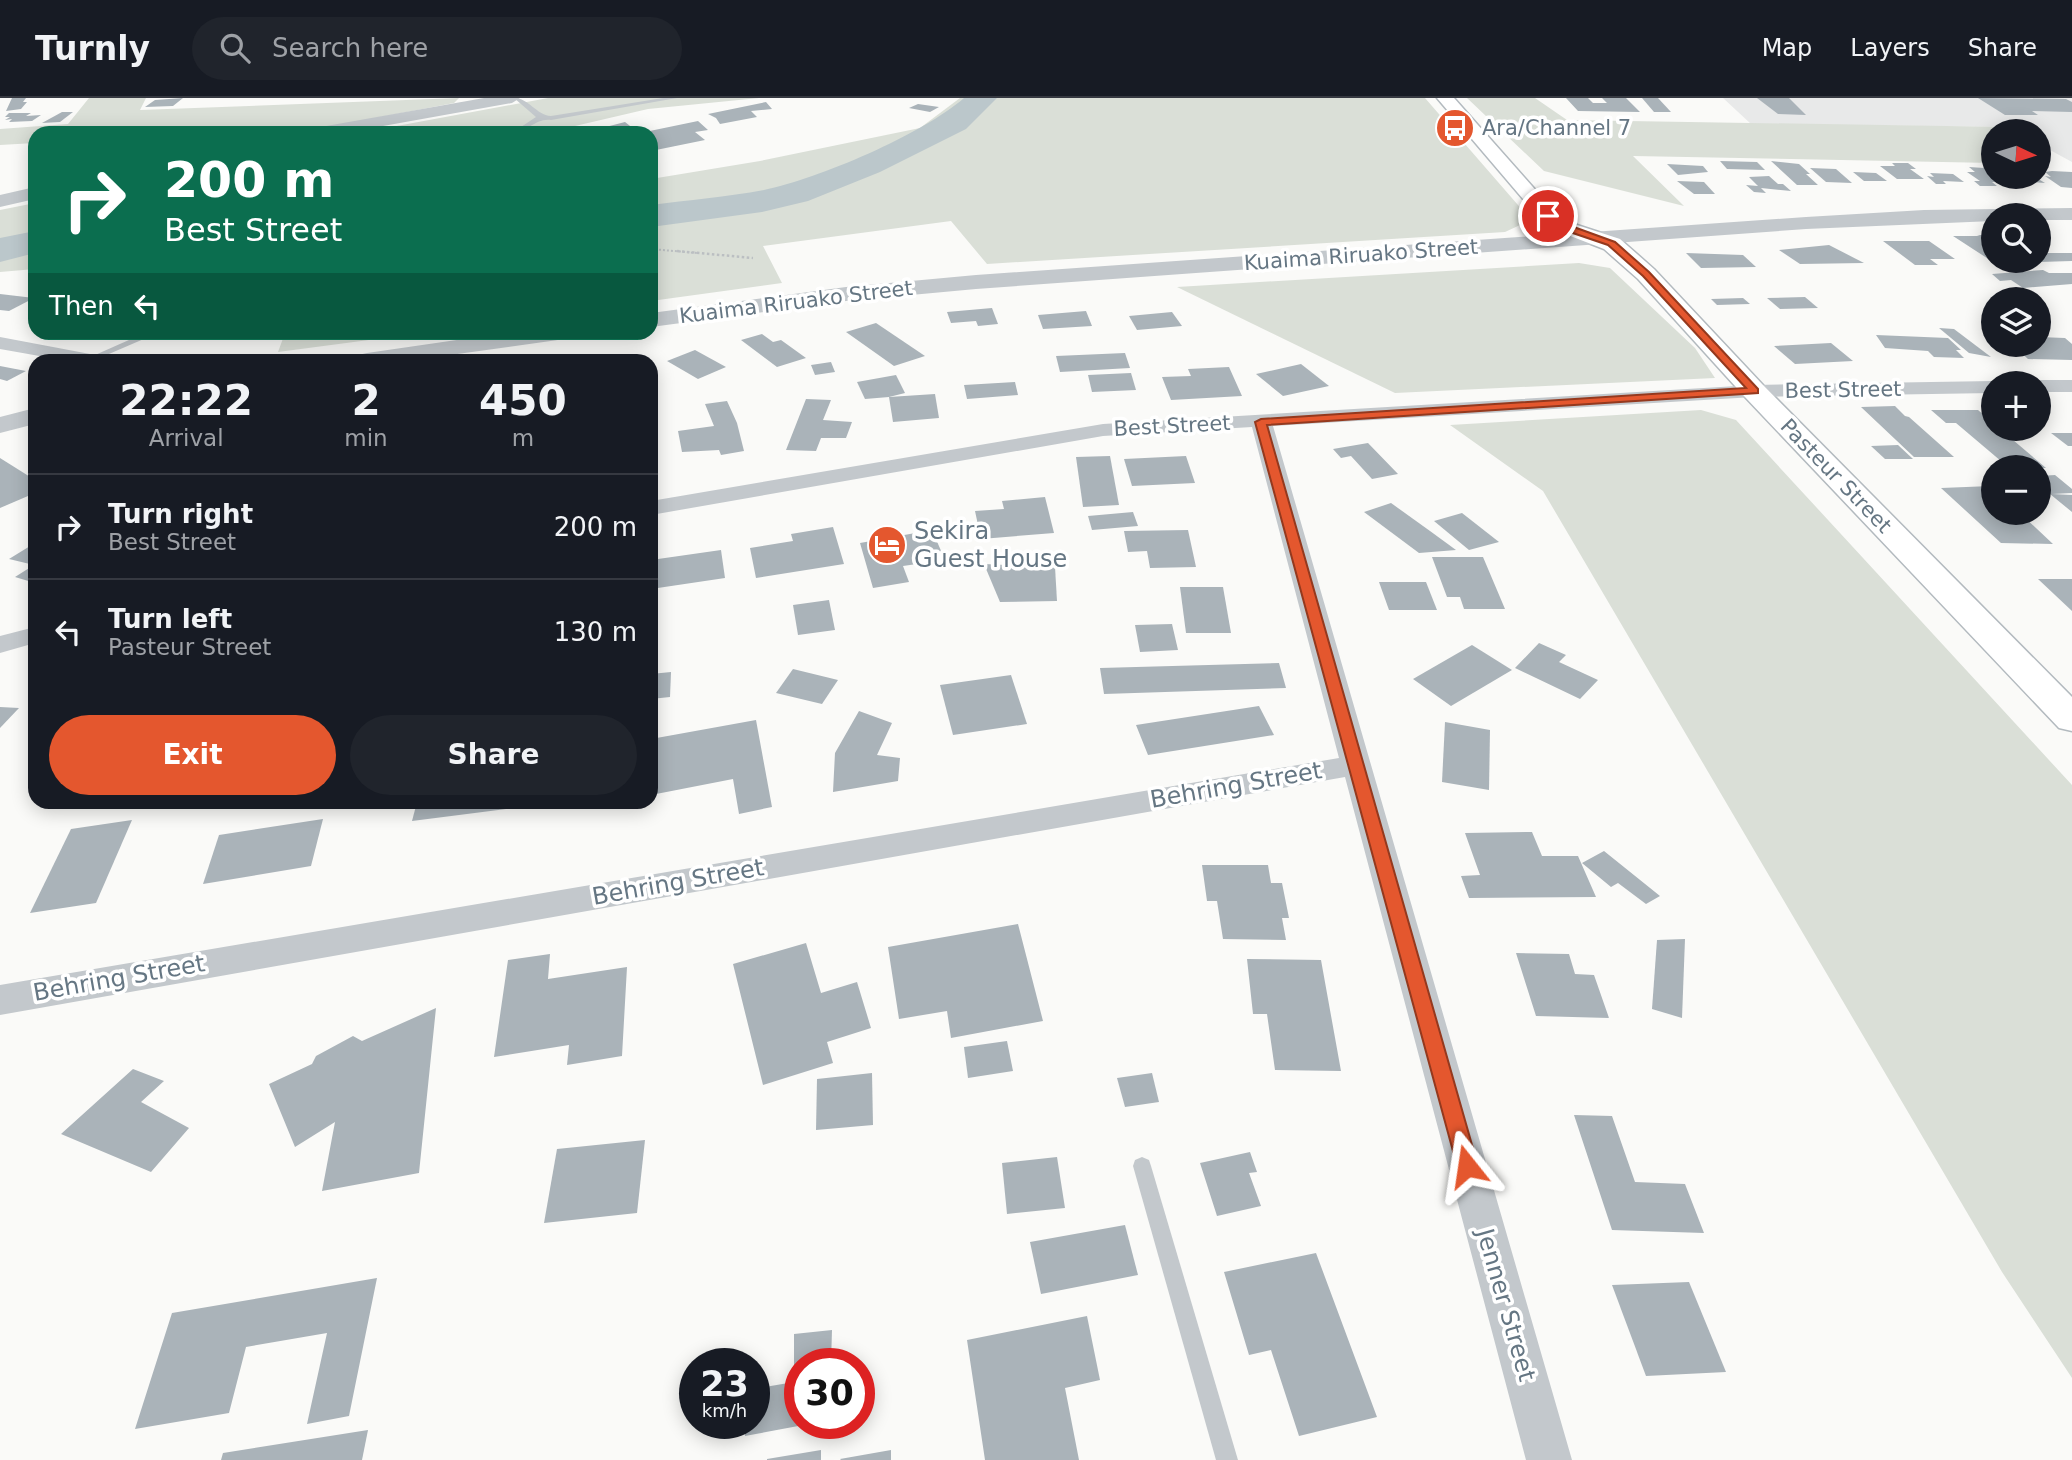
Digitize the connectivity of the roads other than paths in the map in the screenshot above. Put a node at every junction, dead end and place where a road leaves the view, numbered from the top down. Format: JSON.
{"nodes":[{"id":1,"x":514,"y":98,"type":"edge"},
{"id":2,"x":674,"y":98,"type":"edge"},
{"id":3,"x":1445,"y":98,"type":"edge"},
{"id":4,"x":541,"y":117,"type":"junction"},
{"id":5,"x":355,"y":126,"type":"edge"},
{"id":6,"x":526,"y":126,"type":"edge"},
{"id":7,"x":28,"y":194,"type":"edge"},
{"id":8,"x":0,"y":201,"type":"edge"},
{"id":9,"x":2072,"y":215,"type":"edge"},
{"id":10,"x":1597,"y":238,"type":"junction"},
{"id":11,"x":658,"y":319,"type":"edge"},
{"id":12,"x":133,"y":340,"type":"edge"},
{"id":13,"x":508,"y":340,"type":"edge"},
{"id":14,"x":0,"y":343,"type":"edge"},
{"id":15,"x":59,"y":354,"type":"edge"},
{"id":16,"x":103,"y":354,"type":"edge"},
{"id":17,"x":409,"y":354,"type":"edge"},
{"id":18,"x":2051,"y":386,"type":"edge"},
{"id":19,"x":2072,"y":386,"type":"edge"},
{"id":20,"x":1981,"y":387,"type":"edge"},
{"id":21,"x":1754,"y":391,"type":"junction"},
{"id":22,"x":28,"y":418,"type":"edge"},
{"id":23,"x":1261,"y":422,"type":"junction"},
{"id":24,"x":0,"y":425,"type":"edge"},
{"id":25,"x":658,"y":507,"type":"edge"},
{"id":26,"x":28,"y":637,"type":"edge"},
{"id":27,"x":0,"y":645,"type":"edge"},
{"id":28,"x":2072,"y":719,"type":"edge"},
{"id":29,"x":1356,"y":765,"type":"junction"},
{"id":30,"x":0,"y":1000,"type":"edge"},
{"id":31,"x":1142,"y":1166,"type":"dead end"},
{"id":32,"x":1227,"y":1460,"type":"edge"},
{"id":33,"x":1549,"y":1460,"type":"edge"}],
"edges":[{"from":1,"to":4,"type":"lane"},
{"from":1,"to":5,"type":"street"},
{"from":2,"to":4,"type":"lane"},
{"from":3,"to":10,"type":"main road","name":"Pasteur Street"},
{"from":4,"to":6,"type":"lane"},
{"from":7,"to":8,"type":"street"},
{"from":9,"to":10,"type":"street","name":"Kuaima Riruako Street"},
{"from":10,"to":11,"type":"street","name":"Kuaima Riruako Street"},
{"from":10,"to":21,"type":"main road","name":"Pasteur Street"},
{"from":12,"to":16,"type":"lane"},
{"from":13,"to":17,"type":"street"},
{"from":14,"to":15,"type":"street"},
{"from":18,"to":19,"type":"street"},
{"from":20,"to":21,"type":"street","name":"Best Street"},
{"from":21,"to":23,"type":"street","name":"Best Street"},
{"from":21,"to":28,"type":"main road","name":"Pasteur Street"},
{"from":22,"to":24,"type":"street"},
{"from":23,"to":25,"type":"street","name":"Best Street"},
{"from":23,"to":29,"type":"street","name":"Jenner Street"},
{"from":26,"to":27,"type":"street"},
{"from":29,"to":30,"type":"street","name":"Behring Street"},
{"from":29,"to":33,"type":"street","name":"Jenner Street"},
{"from":31,"to":32,"type":"lane"}]}
